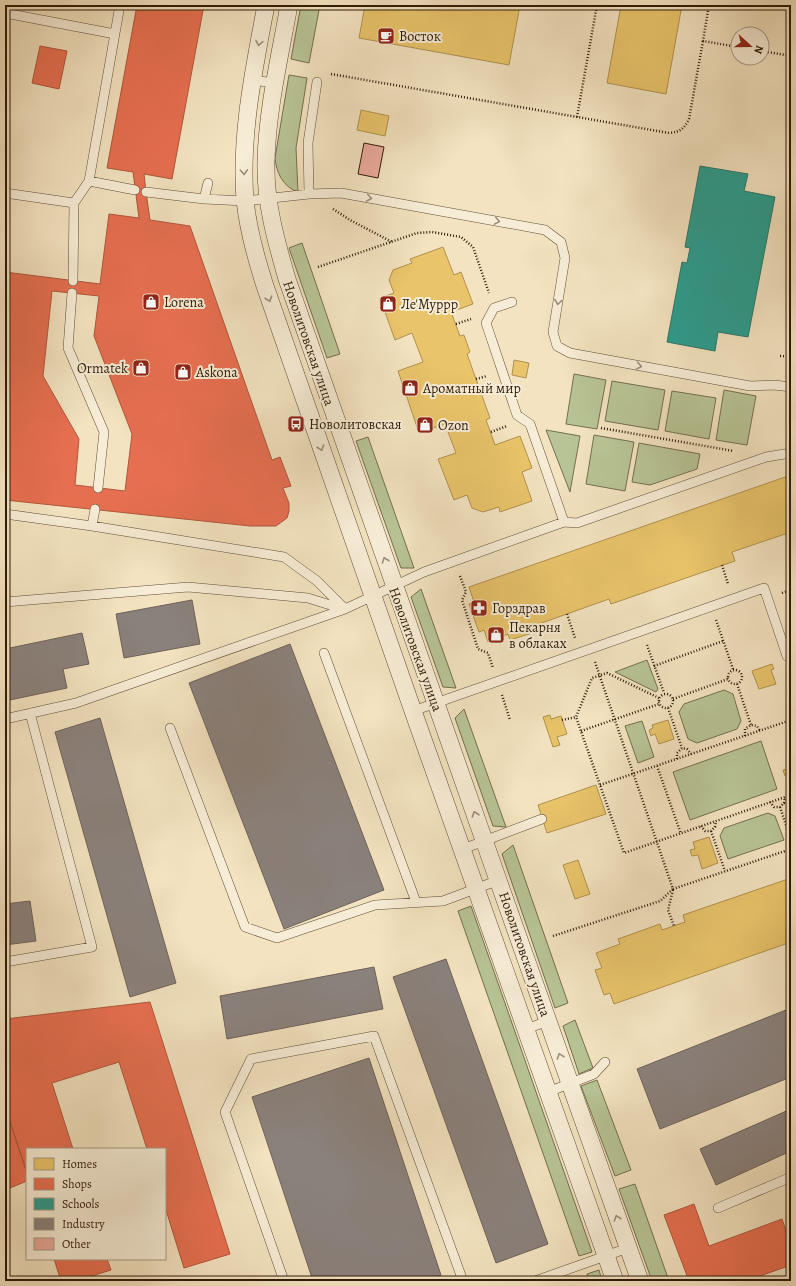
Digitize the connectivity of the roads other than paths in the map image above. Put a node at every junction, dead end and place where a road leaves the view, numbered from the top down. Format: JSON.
{"nodes":[{"id":1,"x":6,"y":5,"type":"edge"},
{"id":2,"x":120,"y":5,"type":"edge"},
{"id":3,"x":266,"y":5,"type":"edge"},
{"id":4,"x":289,"y":5,"type":"edge"},
{"id":5,"x":5,"y":8,"type":"edge"},
{"id":6,"x":5,"y":13,"type":"edge"},
{"id":7,"x":115,"y":34,"type":"junction"},
{"id":8,"x":252,"y":80,"type":"junction"},
{"id":9,"x":317,"y":82,"type":"dead end"},
{"id":10,"x":275,"y":83,"type":"junction"},
{"id":11,"x":89,"y":181,"type":"junction"},
{"id":12,"x":208,"y":183,"type":"dead end"},
{"id":13,"x":135,"y":190,"type":"dead end"},
{"id":14,"x":146,"y":192,"type":"dead end"},
{"id":15,"x":5,"y":193,"type":"edge"},
{"id":16,"x":309,"y":194,"type":"junction"},
{"id":17,"x":268,"y":198,"type":"junction"},
{"id":18,"x":204,"y":199,"type":"junction"},
{"id":19,"x":245,"y":201,"type":"junction"},
{"id":20,"x":74,"y":203,"type":"junction"},
{"id":21,"x":73,"y":281,"type":"dead end"},
{"id":22,"x":72,"y":293,"type":"dead end"},
{"id":23,"x":512,"y":302,"type":"dead end"},
{"id":24,"x":791,"y":387,"type":"edge"},
{"id":25,"x":791,"y":453,"type":"edge"},
{"id":26,"x":98,"y":488,"type":"dead end"},
{"id":27,"x":95,"y":509,"type":"dead end"},
{"id":28,"x":5,"y":514,"type":"edge"},
{"id":29,"x":564,"y":522,"type":"junction"},
{"id":30,"x":92,"y":526,"type":"junction"},
{"id":31,"x":394,"y":586,"type":"junction"},
{"id":32,"x":373,"y":596,"type":"junction"},
{"id":33,"x":5,"y":602,"type":"edge"},
{"id":34,"x":345,"y":609,"type":"junction"},
{"id":35,"x":324,"y":653,"type":"dead end"},
{"id":36,"x":791,"y":655,"type":"edge"},
{"id":37,"x":436,"y":703,"type":"junction"},
{"id":38,"x":413,"y":711,"type":"junction"},
{"id":39,"x":30,"y":713,"type":"junction"},
{"id":40,"x":5,"y":718,"type":"edge"},
{"id":41,"x":170,"y":728,"type":"dead end"},
{"id":42,"x":542,"y":819,"type":"dead end"},
{"id":43,"x":484,"y":840,"type":"junction"},
{"id":44,"x":463,"y":849,"type":"junction"},
{"id":45,"x":499,"y":880,"type":"junction"},
{"id":46,"x":477,"y":888,"type":"junction"},
{"id":47,"x":416,"y":902,"type":"junction"},
{"id":48,"x":5,"y":962,"type":"edge"},
{"id":49,"x":548,"y":1021,"type":"junction"},
{"id":50,"x":526,"y":1029,"type":"junction"},
{"id":51,"x":605,"y":1062,"type":"dead end"},
{"id":52,"x":570,"y":1084,"type":"junction"},
{"id":53,"x":548,"y":1092,"type":"junction"},
{"id":54,"x":791,"y":1177,"type":"edge"},
{"id":55,"x":718,"y":1208,"type":"dead end"},
{"id":56,"x":628,"y":1248,"type":"junction"},
{"id":57,"x":606,"y":1256,"type":"junction"},
{"id":58,"x":284,"y":1281,"type":"edge"},
{"id":59,"x":463,"y":1281,"type":"edge"},
{"id":60,"x":535,"y":1281,"type":"edge"},
{"id":61,"x":615,"y":1281,"type":"edge"},
{"id":62,"x":640,"y":1281,"type":"edge"}],
"edges":[{"from":1,"to":5,"type":"lane"},
{"from":2,"to":7,"type":"lane"},
{"from":3,"to":8,"type":"street","name":"Новолитовская улица","one_way":true},
{"from":4,"to":10,"type":"street","name":"Новолитовская улица"},
{"from":6,"to":7,"type":"lane"},
{"from":7,"to":11,"type":"lane"},
{"from":8,"to":10,"type":"lane"},
{"from":8,"to":19,"type":"street","name":"Новолитовская улица","one_way":true},
{"from":9,"to":16,"type":"lane"},
{"from":10,"to":17,"type":"street","name":"Новолитовская улица"},
{"from":11,"to":13,"type":"lane"},
{"from":11,"to":20,"type":"lane"},
{"from":12,"to":18,"type":"lane"},
{"from":14,"to":18,"type":"lane"},
{"from":15,"to":20,"type":"lane"},
{"from":16,"to":17,"type":"lane"},
{"from":16,"to":24,"type":"lane","one_way":true},
{"from":17,"to":19,"type":"lane"},
{"from":31,"to":17,"type":"street","name":"Новолитовская улица","one_way":true},
{"from":18,"to":19,"type":"lane"},
{"from":19,"to":32,"type":"street","name":"Новолитовская улица","one_way":true},
{"from":20,"to":21,"type":"lane"},
{"from":22,"to":26,"type":"lane"},
{"from":23,"to":29,"type":"lane"},
{"from":25,"to":29,"type":"lane"},
{"from":27,"to":30,"type":"lane"},
{"from":28,"to":30,"type":"lane"},
{"from":29,"to":31,"type":"lane"},
{"from":30,"to":34,"type":"lane"},
{"from":31,"to":32,"type":"lane"},
{"from":31,"to":37,"type":"street","name":"Новолитовская улица"},
{"from":32,"to":34,"type":"lane"},
{"from":32,"to":38,"type":"street","name":"Новолитовская улица"},
{"from":33,"to":34,"type":"lane"},
{"from":34,"to":39,"type":"lane"},
{"from":35,"to":47,"type":"lane"},
{"from":36,"to":37,"type":"lane"},
{"from":37,"to":38,"type":"lane"},
{"from":43,"to":37,"type":"street","name":"Новолитовская улица","one_way":true},
{"from":38,"to":44,"type":"street","name":"Новолитовская улица"},
{"from":39,"to":40,"type":"lane"},
{"from":39,"to":48,"type":"lane"},
{"from":41,"to":47,"type":"lane"},
{"from":42,"to":43,"type":"lane"},
{"from":43,"to":44,"type":"lane"},
{"from":43,"to":45,"type":"street","name":"Новолитовская улица"},
{"from":44,"to":46,"type":"street","name":"Новолитовская улица"},
{"from":45,"to":46,"type":"lane"},
{"from":45,"to":49,"type":"street","name":"Новолитовская улица"},
{"from":46,"to":47,"type":"lane"},
{"from":46,"to":50,"type":"street","name":"Новолитовская улица"},
{"from":49,"to":50,"type":"lane"},
{"from":52,"to":49,"type":"street","name":"Новолитовская улица","one_way":true},
{"from":50,"to":53,"type":"street","name":"Новолитовская улица"},
{"from":51,"to":52,"type":"lane"},
{"from":52,"to":53,"type":"lane"},
{"from":56,"to":52,"type":"street","name":"Новолитовская улица","one_way":true},
{"from":53,"to":57,"type":"street","name":"Новолитовская улица"},
{"from":54,"to":55,"type":"lane"},
{"from":56,"to":57,"type":"lane"},
{"from":56,"to":62,"type":"street","name":"Новолитовская улица"},
{"from":57,"to":60,"type":"lane"},
{"from":57,"to":61,"type":"street","name":"Новолитовская улица"},
{"from":58,"to":59,"type":"lane"}]}
